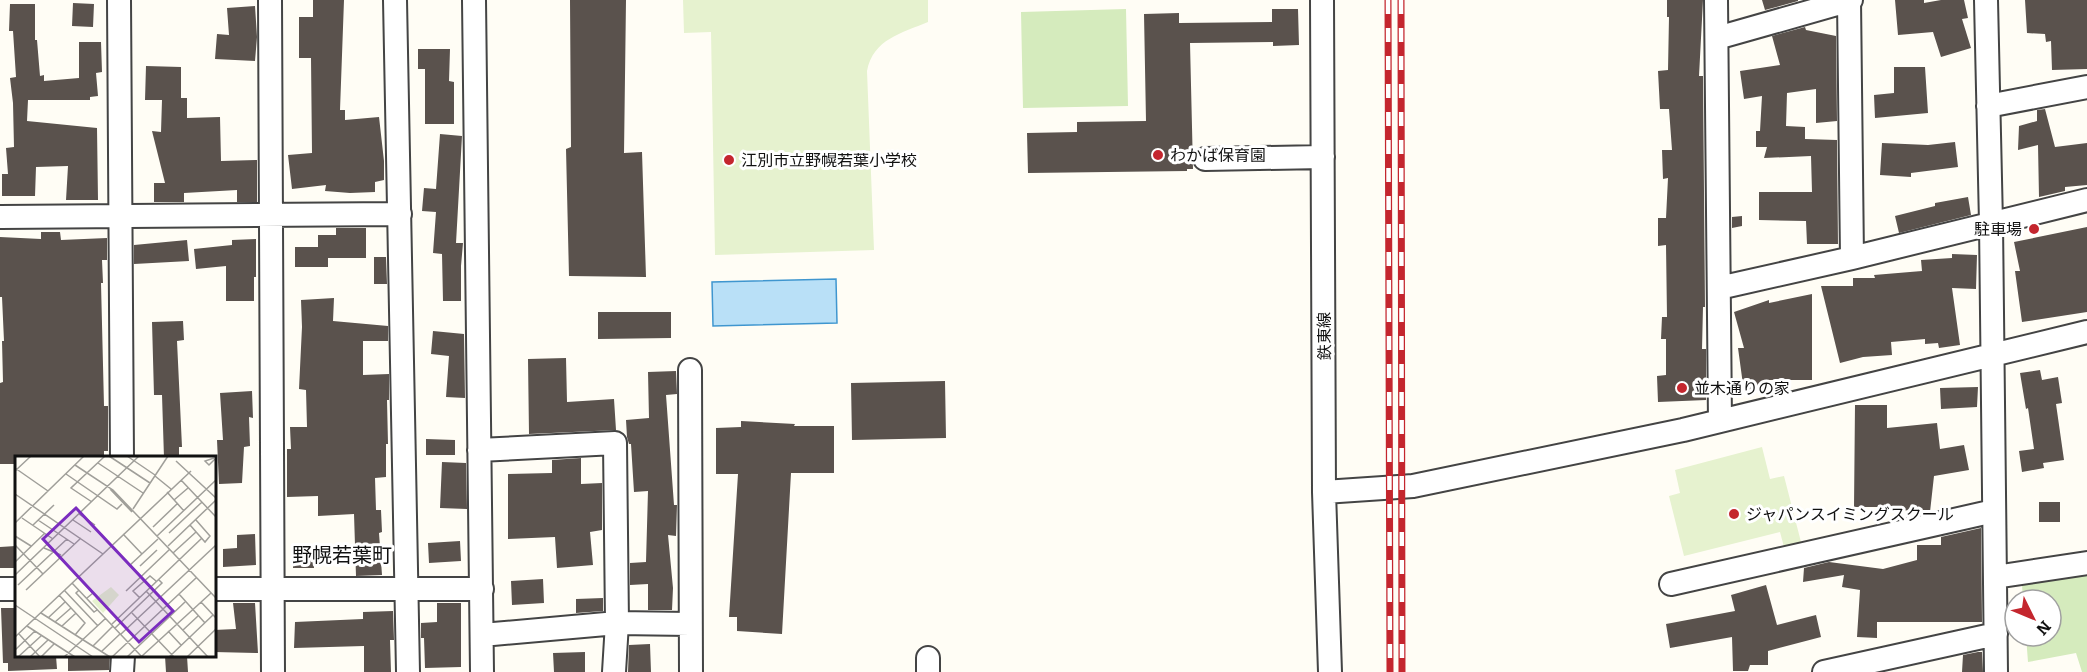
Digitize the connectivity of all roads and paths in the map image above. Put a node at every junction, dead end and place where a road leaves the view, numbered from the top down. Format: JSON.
{"nodes":[{"id":1,"x":119,"y":0,"type":"edge"},
{"id":2,"x":270,"y":0,"type":"edge"},
{"id":3,"x":395,"y":0,"type":"edge"},
{"id":4,"x":474,"y":0,"type":"edge"},
{"id":5,"x":1322,"y":0,"type":"edge"},
{"id":6,"x":1716,"y":0,"type":"edge"},
{"id":7,"x":1850,"y":0,"type":"edge"},
{"id":8,"x":1986,"y":0,"type":"edge"},
{"id":9,"x":1717,"y":38,"type":"junction"},
{"id":10,"x":2087,"y":87,"type":"edge"},
{"id":11,"x":1988,"y":106,"type":"junction"},
{"id":12,"x":1323,"y":157,"type":"junction"},
{"id":13,"x":1205,"y":159,"type":"dead end"},
{"id":14,"x":2087,"y":200,"type":"edge"},
{"id":15,"x":399,"y":214,"type":"junction"},
{"id":16,"x":270,"y":215,"type":"junction"},
{"id":17,"x":122,"y":216,"type":"junction"},
{"id":18,"x":0,"y":217,"type":"edge"},
{"id":19,"x":1991,"y":223,"type":"junction"},
{"id":20,"x":1852,"y":258,"type":"junction"},
{"id":21,"x":1719,"y":288,"type":"junction"},
{"id":22,"x":2087,"y":332,"type":"edge"},
{"id":23,"x":1992,"y":355,"type":"junction"},
{"id":24,"x":690,"y":370,"type":"dead end"},
{"id":25,"x":1720,"y":421,"type":"junction"},
{"id":26,"x":479,"y":450,"type":"junction"},
{"id":27,"x":122,"y":456,"type":"edge"},
{"id":28,"x":1324,"y":492,"type":"junction"},
{"id":29,"x":1994,"y":511,"type":"junction"},
{"id":30,"x":2087,"y":563,"type":"edge"},
{"id":31,"x":1995,"y":577,"type":"junction"},
{"id":32,"x":1671,"y":584,"type":"dead end"},
{"id":33,"x":216,"y":589,"type":"edge"},
{"id":34,"x":273,"y":589,"type":"junction"},
{"id":35,"x":406,"y":589,"type":"junction"},
{"id":36,"x":482,"y":589,"type":"junction"},
{"id":37,"x":617,"y":623,"type":"junction"},
{"id":38,"x":690,"y":624,"type":"junction"},
{"id":39,"x":1996,"y":634,"type":"junction"},
{"id":40,"x":482,"y":635,"type":"junction"},
{"id":41,"x":123,"y":657,"type":"edge"},
{"id":42,"x":122,"y":672,"type":"edge"},
{"id":43,"x":273,"y":672,"type":"edge"},
{"id":44,"x":408,"y":672,"type":"edge"},
{"id":45,"x":482,"y":672,"type":"edge"},
{"id":46,"x":614,"y":672,"type":"edge"},
{"id":47,"x":691,"y":672,"type":"edge"},
{"id":48,"x":1329,"y":672,"type":"edge"},
{"id":49,"x":1824,"y":672,"type":"edge"},
{"id":50,"x":1996,"y":672,"type":"edge"}],
"edges":[{"from":1,"to":17,"type":"street"},
{"from":2,"to":16,"type":"street"},
{"from":3,"to":15,"type":"street"},
{"from":4,"to":26,"type":"street"},
{"from":5,"to":12,"type":"street","name":"鉄東線"},
{"from":6,"to":9,"type":"street"},
{"from":7,"to":9,"type":"street"},
{"from":7,"to":20,"type":"street"},
{"from":8,"to":11,"type":"street"},
{"from":9,"to":21,"type":"street"},
{"from":10,"to":11,"type":"street"},
{"from":11,"to":19,"type":"street"},
{"from":12,"to":13,"type":"street"},
{"from":12,"to":28,"type":"street","name":"鉄東線"},
{"from":14,"to":19,"type":"street"},
{"from":15,"to":16,"type":"street"},
{"from":15,"to":35,"type":"street"},
{"from":16,"to":17,"type":"street"},
{"from":16,"to":34,"type":"street"},
{"from":17,"to":18,"type":"street"},
{"from":17,"to":27,"type":"street"},
{"from":19,"to":20,"type":"street"},
{"from":19,"to":23,"type":"street"},
{"from":20,"to":21,"type":"street"},
{"from":21,"to":25,"type":"street"},
{"from":22,"to":23,"type":"street"},
{"from":23,"to":25,"type":"street"},
{"from":23,"to":29,"type":"street"},
{"from":24,"to":38,"type":"street"},
{"from":25,"to":28,"type":"street"},
{"from":26,"to":36,"type":"street"},
{"from":26,"to":37,"type":"street"},
{"from":28,"to":48,"type":"street","name":"鉄東線"},
{"from":29,"to":31,"type":"street"},
{"from":29,"to":32,"type":"street"},
{"from":30,"to":31,"type":"street"},
{"from":31,"to":39,"type":"street"},
{"from":33,"to":34,"type":"street"},
{"from":34,"to":35,"type":"street"},
{"from":34,"to":43,"type":"street"},
{"from":35,"to":36,"type":"street"},
{"from":35,"to":44,"type":"street"},
{"from":36,"to":40,"type":"street"},
{"from":37,"to":38,"type":"street"},
{"from":37,"to":40,"type":"street"},
{"from":37,"to":46,"type":"street"},
{"from":38,"to":47,"type":"street"},
{"from":39,"to":49,"type":"street"},
{"from":39,"to":50,"type":"street"},
{"from":40,"to":45,"type":"street"},
{"from":41,"to":42,"type":"street"}]}
